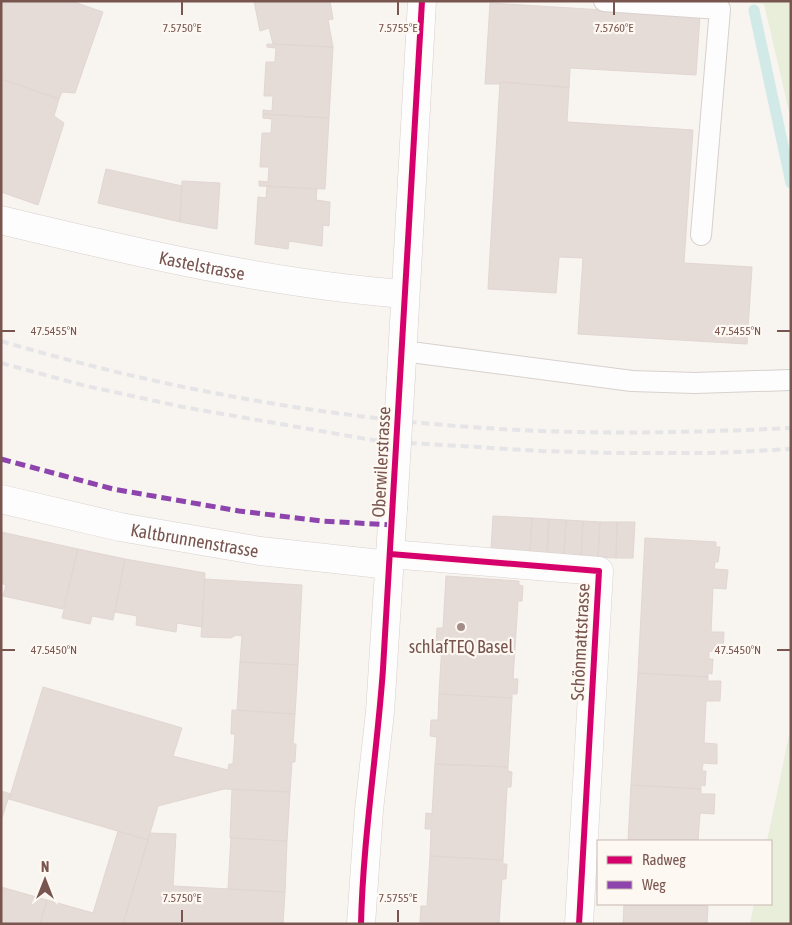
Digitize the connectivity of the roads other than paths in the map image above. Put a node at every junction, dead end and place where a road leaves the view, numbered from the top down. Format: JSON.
{"nodes":[{"id":1,"x":422,"y":1,"type":"edge"},
{"id":2,"x":604,"y":1,"type":"edge"},
{"id":3,"x":1,"y":220,"type":"edge"},
{"id":4,"x":701,"y":235,"type":"dead end"},
{"id":5,"x":406,"y":294,"type":"junction"},
{"id":6,"x":402,"y":364,"type":"junction"},
{"id":7,"x":791,"y":380,"type":"edge"},
{"id":8,"x":1,"y":499,"type":"edge"},
{"id":9,"x":390,"y":560,"type":"junction"},
{"id":10,"x":361,"y":924,"type":"edge"},
{"id":11,"x":579,"y":924,"type":"edge"}],
"edges":[{"from":1,"to":5,"type":"street","name":"Oberwilerstrasse"},
{"from":2,"to":4,"type":"lane"},
{"from":3,"to":5,"type":"street","name":"Kastelstrasse"},
{"from":5,"to":6,"type":"street","name":"Oberwilerstrasse"},
{"from":6,"to":7,"type":"lane"},
{"from":6,"to":9,"type":"street","name":"Oberwilerstrasse","bridge":true},
{"from":8,"to":9,"type":"street","name":"Kaltbrunnenstrasse"},
{"from":9,"to":10,"type":"street","name":"Oberwilerstrasse"},
{"from":9,"to":11,"type":"street","name":"Schönmattstrasse"}]}
